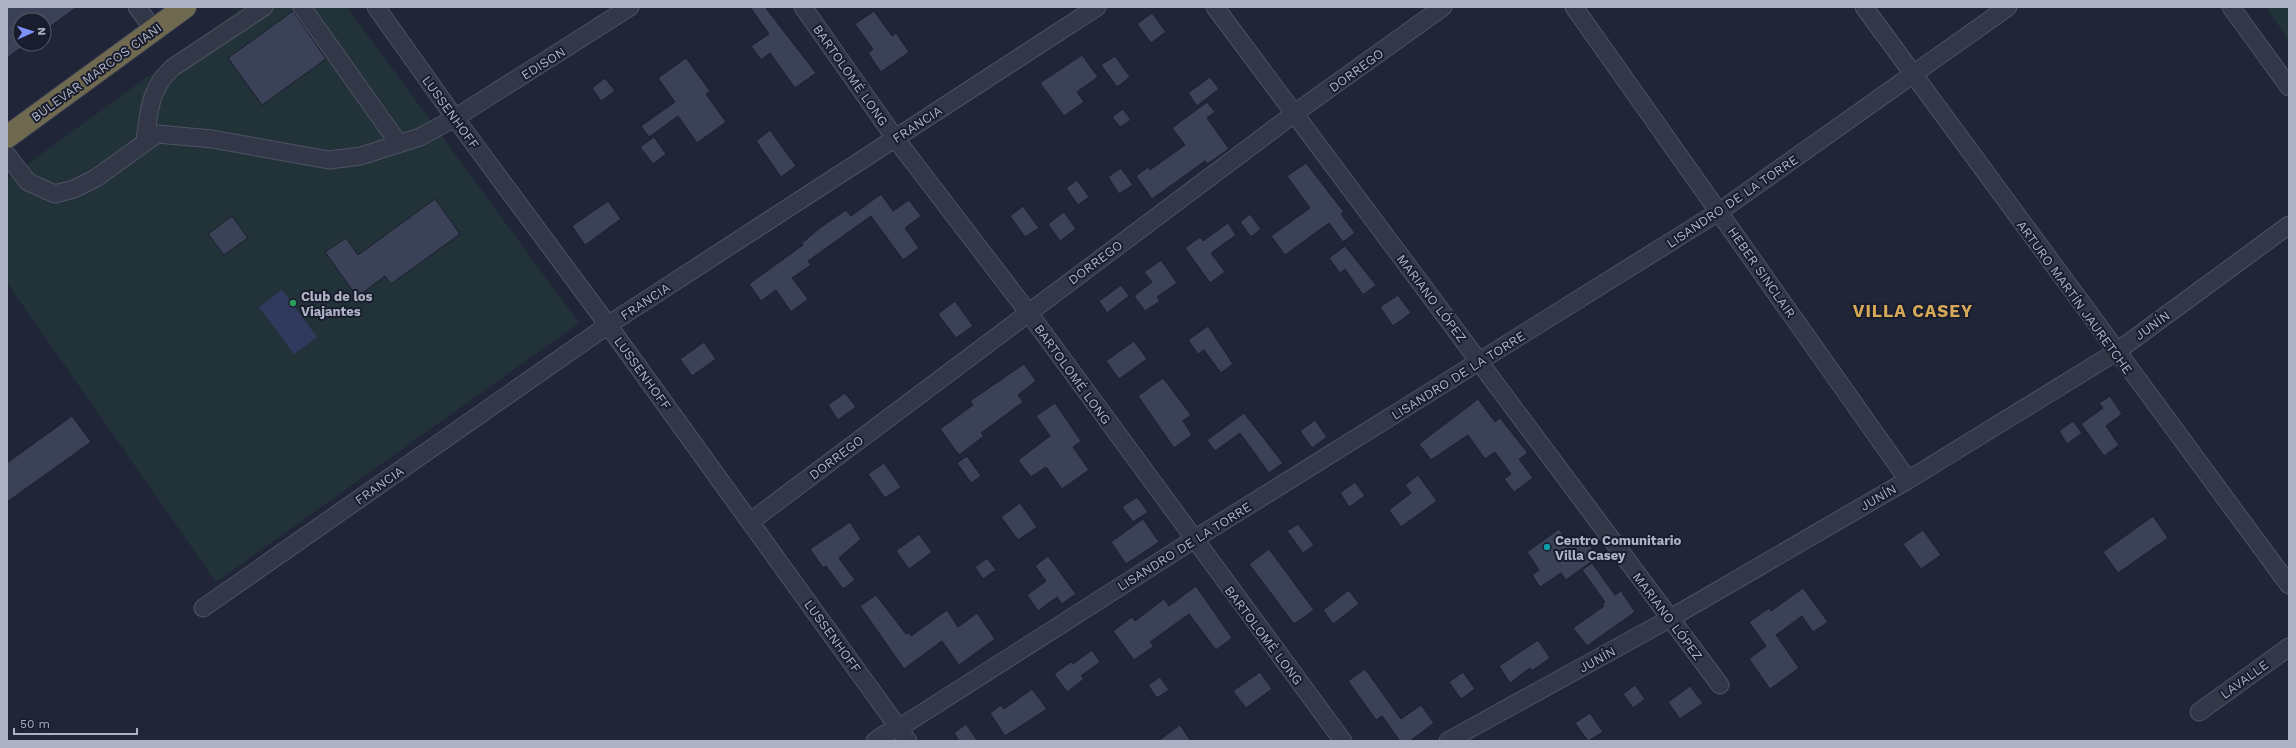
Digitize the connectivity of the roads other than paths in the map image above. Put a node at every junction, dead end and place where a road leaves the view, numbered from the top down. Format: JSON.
{"nodes":[{"id":1,"x":137,"y":7,"type":"edge"},
{"id":2,"x":185,"y":7,"type":"edge"},
{"id":3,"x":264,"y":7,"type":"edge"},
{"id":4,"x":302,"y":7,"type":"edge"},
{"id":5,"x":376,"y":7,"type":"edge"},
{"id":6,"x":630,"y":7,"type":"edge"},
{"id":7,"x":803,"y":7,"type":"edge"},
{"id":8,"x":1097,"y":7,"type":"edge"},
{"id":9,"x":1215,"y":7,"type":"edge"},
{"id":10,"x":1443,"y":7,"type":"edge"},
{"id":11,"x":1574,"y":7,"type":"edge"},
{"id":12,"x":1864,"y":7,"type":"edge"},
{"id":13,"x":2008,"y":7,"type":"edge"},
{"id":14,"x":2231,"y":7,"type":"edge"},
{"id":15,"x":154,"y":30,"type":"junction"},
{"id":16,"x":1912,"y":76,"type":"junction"},
{"id":17,"x":2289,"y":87,"type":"edge"},
{"id":18,"x":1295,"y":113,"type":"junction"},
{"id":19,"x":455,"y":118,"type":"junction"},
{"id":20,"x":7,"y":137,"type":"edge"},
{"id":21,"x":895,"y":138,"type":"junction"},
{"id":22,"x":144,"y":141,"type":"junction"},
{"id":23,"x":399,"y":144,"type":"junction"},
{"id":24,"x":7,"y":155,"type":"edge"},
{"id":25,"x":1720,"y":211,"type":"junction"},
{"id":26,"x":2289,"y":225,"type":"edge"},
{"id":27,"x":1028,"y":312,"type":"junction"},
{"id":28,"x":608,"y":325,"type":"junction"},
{"id":29,"x":2116,"y":352,"type":"junction"},
{"id":30,"x":1479,"y":362,"type":"junction"},
{"id":31,"x":1908,"y":480,"type":"junction"},
{"id":32,"x":750,"y":522,"type":"junction"},
{"id":33,"x":1193,"y":540,"type":"junction"},
{"id":34,"x":2289,"y":585,"type":"edge"},
{"id":35,"x":203,"y":608,"type":"dead end"},
{"id":36,"x":1669,"y":619,"type":"junction"},
{"id":37,"x":2289,"y":647,"type":"edge"},
{"id":38,"x":1720,"y":685,"type":"dead end"},
{"id":39,"x":2199,"y":712,"type":"dead end"},
{"id":40,"x":900,"y":737,"type":"edge"},
{"id":41,"x":874,"y":741,"type":"edge"},
{"id":42,"x":1343,"y":741,"type":"edge"},
{"id":43,"x":1448,"y":741,"type":"edge"}],
"edges":[{"from":1,"to":15,"type":"street"},
{"from":2,"to":15,"type":"highway","name":"BULEVAR MARCOS CIANI"},
{"from":3,"to":22,"type":"street"},
{"from":4,"to":23,"type":"street"},
{"from":5,"to":19,"type":"street","name":"LUSSENHOFF"},
{"from":6,"to":19,"type":"street","name":"EDISON"},
{"from":7,"to":21,"type":"street","name":"BARTOLOMÉ LONG"},
{"from":8,"to":21,"type":"street","name":"FRANCIA"},
{"from":9,"to":18,"type":"street","name":"MARIANO LÓPEZ"},
{"from":10,"to":18,"type":"street","name":"DORREGO"},
{"from":11,"to":25,"type":"street","name":"HEBER SINCLAIR"},
{"from":12,"to":16,"type":"street","name":"ARTURO MARTÍN JAURETCHE"},
{"from":13,"to":16,"type":"street","name":"LISANDRO DE LA TORRE"},
{"from":14,"to":17,"type":"street"},
{"from":15,"to":20,"type":"highway","name":"BULEVAR MARCOS CIANI"},
{"from":16,"to":25,"type":"street","name":"LISANDRO DE LA TORRE"},
{"from":16,"to":29,"type":"street","name":"ARTURO MARTÍN JAURETCHE"},
{"from":18,"to":27,"type":"street","name":"DORREGO"},
{"from":18,"to":30,"type":"street","name":"MARIANO LÓPEZ"},
{"from":19,"to":23,"type":"street","name":"EDISON"},
{"from":19,"to":28,"type":"street","name":"LUSSENHOFF"},
{"from":21,"to":27,"type":"street","name":"BARTOLOMÉ LONG"},
{"from":21,"to":28,"type":"street","name":"FRANCIA"},
{"from":22,"to":23,"type":"street","name":"EDISON"},
{"from":22,"to":24,"type":"street","name":"EDISON"},
{"from":25,"to":30,"type":"street","name":"LISANDRO DE LA TORRE"},
{"from":25,"to":31,"type":"street","name":"HEBER SINCLAIR"},
{"from":26,"to":29,"type":"street","name":"JUNÍN"},
{"from":27,"to":32,"type":"street","name":"DORREGO"},
{"from":27,"to":33,"type":"street","name":"BARTOLOMÉ LONG"},
{"from":28,"to":32,"type":"street","name":"LUSSENHOFF"},
{"from":28,"to":35,"type":"street","name":"FRANCIA"},
{"from":29,"to":31,"type":"street","name":"JUNÍN"},
{"from":29,"to":34,"type":"street","name":"ARTURO MARTÍN JAURETCHE"},
{"from":30,"to":33,"type":"street","name":"LISANDRO DE LA TORRE"},
{"from":30,"to":36,"type":"street","name":"MARIANO LÓPEZ"},
{"from":31,"to":36,"type":"street","name":"JUNÍN"},
{"from":32,"to":40,"type":"street","name":"LUSSENHOFF"},
{"from":33,"to":40,"type":"street","name":"LISANDRO DE LA TORRE"},
{"from":33,"to":42,"type":"street","name":"BARTOLOMÉ LONG"},
{"from":36,"to":38,"type":"street","name":"MARIANO LÓPEZ"},
{"from":36,"to":43,"type":"street","name":"JUNÍN"},
{"from":37,"to":39,"type":"street","name":"LAVALLE"},
{"from":40,"to":41,"type":"street","name":"LISANDRO DE LA TORRE"}]}
